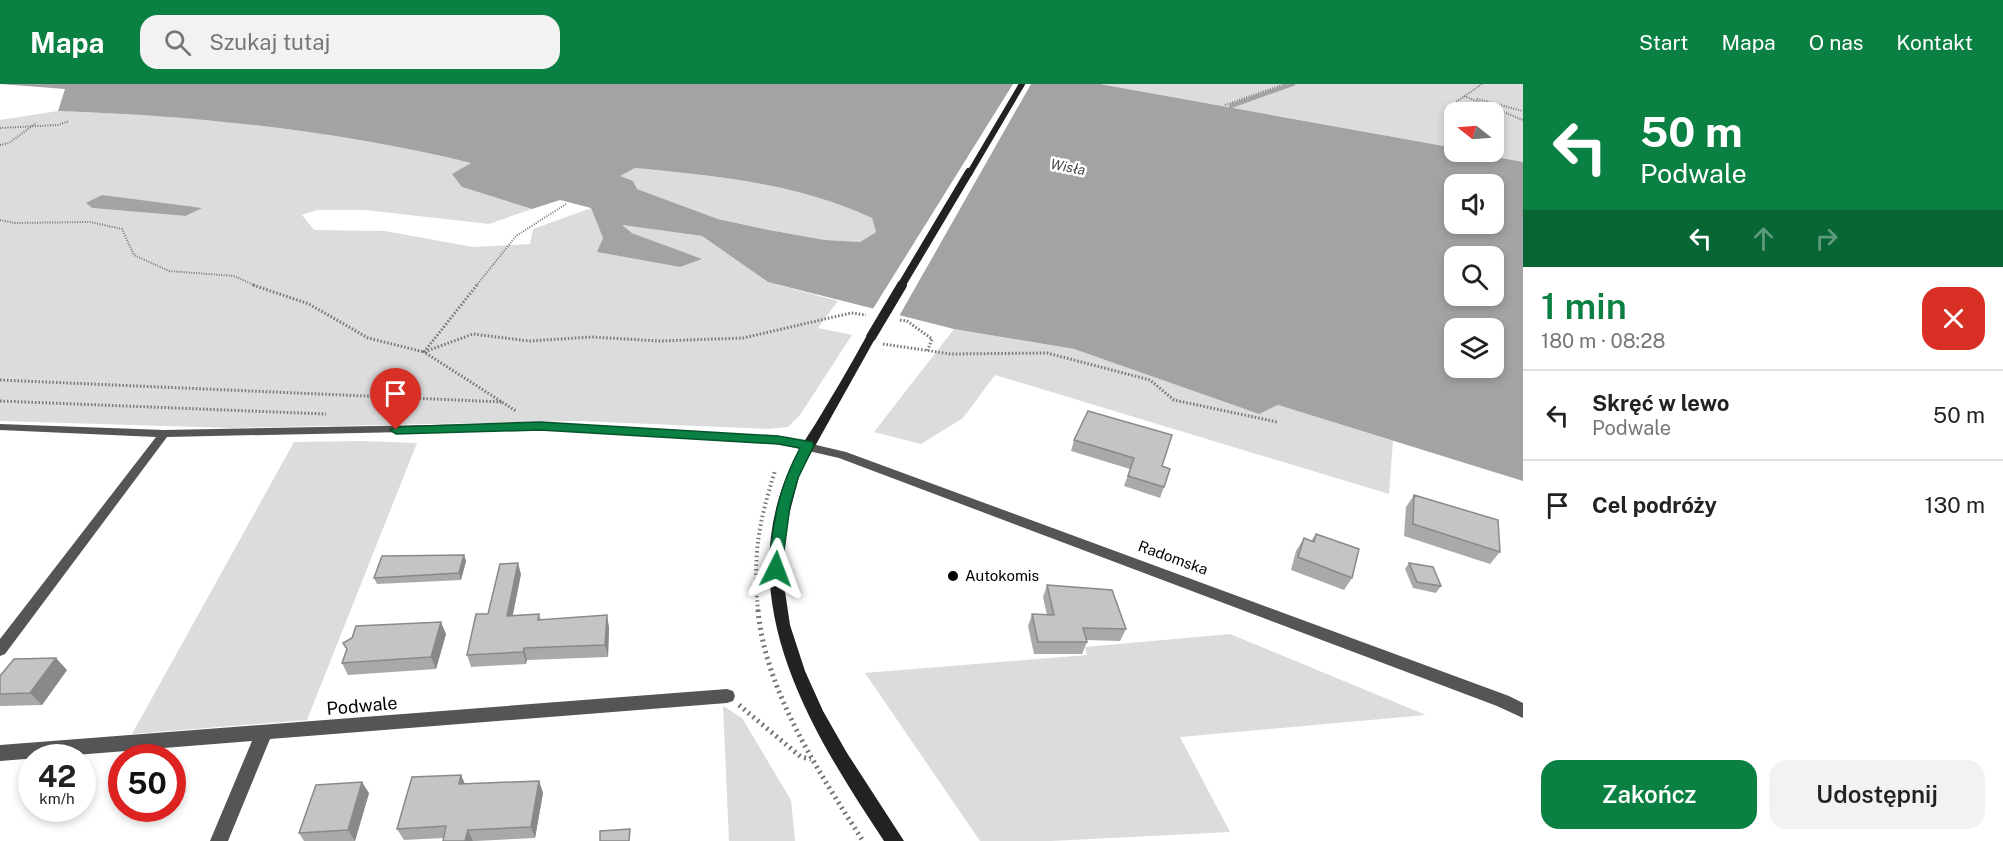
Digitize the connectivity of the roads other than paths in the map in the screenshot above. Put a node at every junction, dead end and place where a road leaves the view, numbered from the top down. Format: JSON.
{"nodes":[{"id":1,"x":1022,"y":84,"type":"edge"},
{"id":2,"x":0,"y":427,"type":"edge"},
{"id":3,"x":164,"y":434,"type":"junction"},
{"id":4,"x":808,"y":445,"type":"junction"},
{"id":5,"x":0,"y":650,"type":"edge"},
{"id":6,"x":727,"y":696,"type":"road end"},
{"id":7,"x":1523,"y":711,"type":"edge"},
{"id":8,"x":264,"y":733,"type":"junction"},
{"id":9,"x":0,"y":753,"type":"edge"},
{"id":10,"x":219,"y":841,"type":"edge"},
{"id":11,"x":894,"y":841,"type":"edge"}],
"edges":[{"from":1,"to":4,"type":"main road","bridge":true},
{"from":2,"to":3,"type":"street"},
{"from":3,"to":4,"type":"street"},
{"from":3,"to":5,"type":"street"},
{"from":4,"to":7,"type":"street","name":"Radomska"},
{"from":4,"to":11,"type":"main road"},
{"from":6,"to":8,"type":"street","name":"Podwale"},
{"from":8,"to":9,"type":"street","name":"Podwale"},
{"from":8,"to":10,"type":"street"}]}
